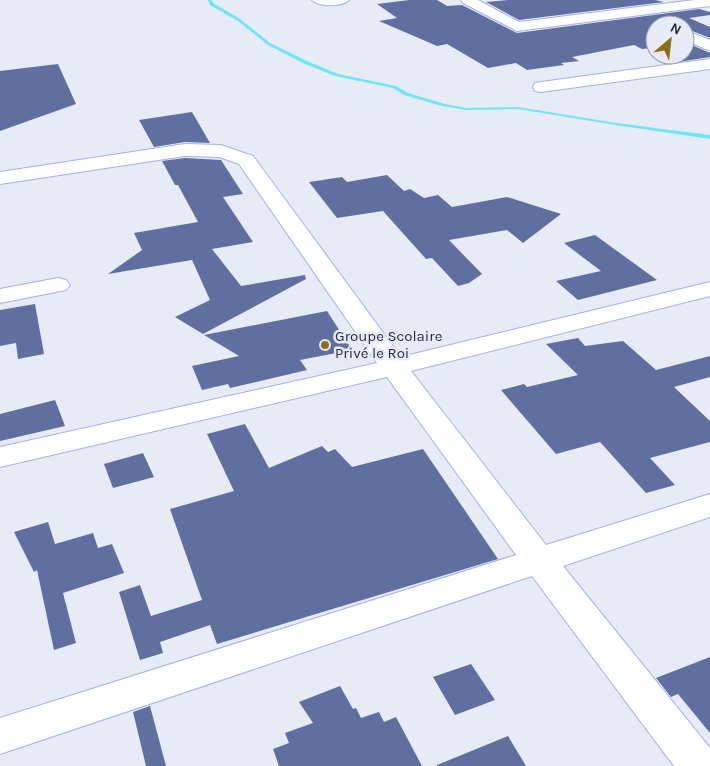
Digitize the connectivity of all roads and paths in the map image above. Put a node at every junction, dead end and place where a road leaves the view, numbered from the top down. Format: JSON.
{"nodes":[{"id":1,"x":319,"y":0,"type":"edge"},
{"id":2,"x":342,"y":0,"type":"edge"},
{"id":3,"x":468,"y":0,"type":"edge"},
{"id":4,"x":615,"y":0,"type":"edge"},
{"id":5,"x":710,"y":2,"type":"edge"},
{"id":6,"x":639,"y":12,"type":"junction"},
{"id":7,"x":645,"y":15,"type":"edge"},
{"id":8,"x":695,"y":39,"type":"edge"},
{"id":9,"x":710,"y":46,"type":"edge"},
{"id":10,"x":710,"y":64,"type":"edge"},
{"id":11,"x":541,"y":88,"type":"dead end"},
{"id":12,"x":0,"y":178,"type":"edge"},
{"id":13,"x":58,"y":285,"type":"dead end"},
{"id":14,"x":710,"y":289,"type":"edge"},
{"id":15,"x":0,"y":296,"type":"edge"},
{"id":16,"x":394,"y":367,"type":"junction"},
{"id":17,"x":0,"y":458,"type":"edge"},
{"id":18,"x":710,"y":505,"type":"edge"},
{"id":19,"x":540,"y":562,"type":"junction"},
{"id":20,"x":0,"y":736,"type":"edge"},
{"id":21,"x":699,"y":766,"type":"edge"}],
"edges":[{"from":1,"to":2,"type":"street"},
{"from":3,"to":6,"type":"street"},
{"from":4,"to":6,"type":"street"},
{"from":5,"to":6,"type":"street"},
{"from":6,"to":7,"type":"street"},
{"from":8,"to":9,"type":"street"},
{"from":10,"to":11,"type":"street"},
{"from":12,"to":16,"type":"street"},
{"from":13,"to":15,"type":"street"},
{"from":14,"to":16,"type":"street"},
{"from":16,"to":17,"type":"street"},
{"from":16,"to":19,"type":"street"},
{"from":18,"to":19,"type":"street"},
{"from":19,"to":20,"type":"street"},
{"from":19,"to":21,"type":"street"}]}
